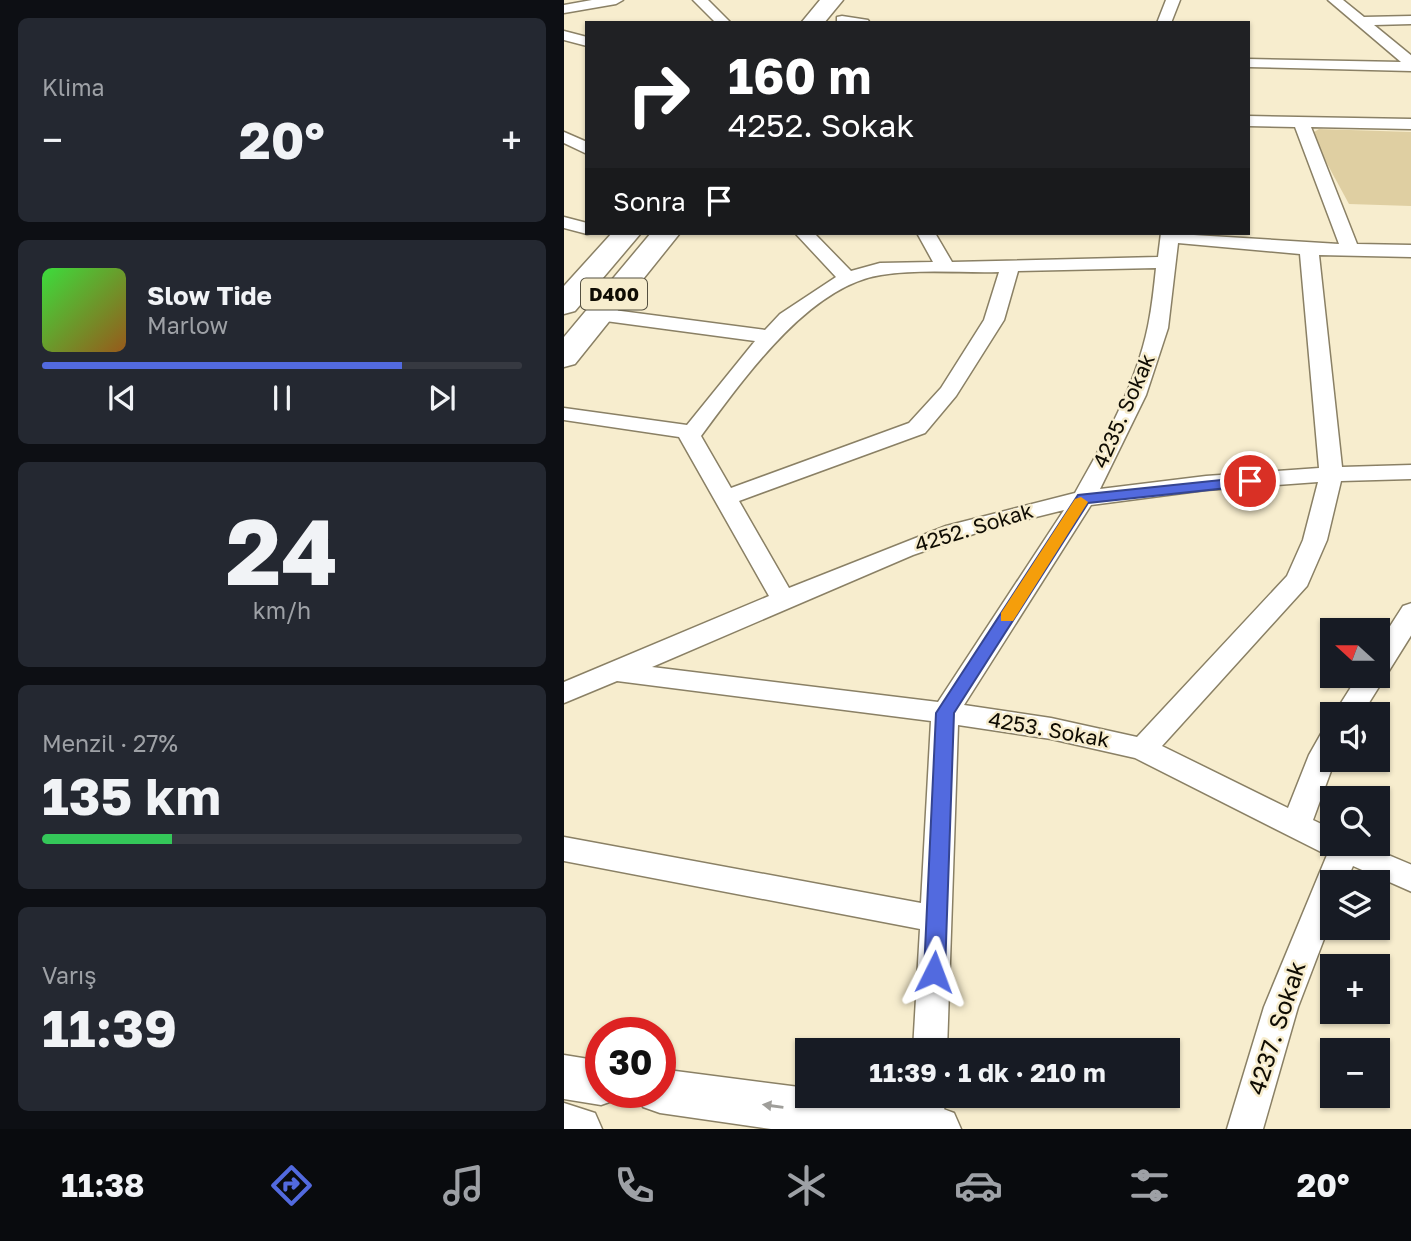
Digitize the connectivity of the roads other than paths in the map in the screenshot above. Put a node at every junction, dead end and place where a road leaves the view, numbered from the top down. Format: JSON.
{"nodes":[{"id":1,"x":583,"y":0,"type":"edge"},
{"id":2,"x":616,"y":0,"type":"edge"},
{"id":3,"x":700,"y":0,"type":"edge"},
{"id":4,"x":832,"y":0,"type":"edge"},
{"id":5,"x":859,"y":0,"type":"edge"},
{"id":6,"x":1173,"y":0,"type":"edge"},
{"id":7,"x":1335,"y":0,"type":"edge"},
{"id":8,"x":566,"y":8,"type":"edge"},
{"id":9,"x":1412,"y":20,"type":"edge"},
{"id":10,"x":722,"y":21,"type":"edge"},
{"id":11,"x":814,"y":21,"type":"edge"},
{"id":12,"x":848,"y":21,"type":"edge"},
{"id":13,"x":1165,"y":21,"type":"edge"},
{"id":14,"x":1358,"y":21,"type":"junction"},
{"id":15,"x":564,"y":35,"type":"edge"},
{"id":16,"x":585,"y":41,"type":"edge"},
{"id":17,"x":1250,"y":63,"type":"edge"},
{"id":18,"x":1412,"y":65,"type":"edge"},
{"id":19,"x":1250,"y":121,"type":"edge"},
{"id":20,"x":1301,"y":122,"type":"junction"},
{"id":21,"x":1412,"y":124,"type":"edge"},
{"id":22,"x":564,"y":137,"type":"edge"},
{"id":23,"x":585,"y":148,"type":"edge"},
{"id":24,"x":564,"y":222,"type":"edge"},
{"id":25,"x":585,"y":228,"type":"edge"},
{"id":26,"x":616,"y":235,"type":"edge"},
{"id":27,"x":664,"y":235,"type":"edge"},
{"id":28,"x":806,"y":235,"type":"edge"},
{"id":29,"x":927,"y":235,"type":"edge"},
{"id":30,"x":1168,"y":244,"type":"edge"},
{"id":31,"x":1309,"y":249,"type":"junction"},
{"id":32,"x":1350,"y":250,"type":"junction"},
{"id":33,"x":1412,"y":251,"type":"edge"},
{"id":34,"x":1009,"y":265,"type":"junction"},
{"id":35,"x":945,"y":266,"type":"junction"},
{"id":36,"x":847,"y":278,"type":"junction"},
{"id":37,"x":564,"y":305,"type":"edge"},
{"id":38,"x":598,"y":314,"type":"junction"},
{"id":39,"x":771,"y":337,"type":"junction"},
{"id":40,"x":564,"y":357,"type":"edge"},
{"id":41,"x":564,"y":414,"type":"edge"},
{"id":42,"x":693,"y":432,"type":"junction"},
{"id":43,"x":1412,"y":472,"type":"edge"},
{"id":44,"x":1331,"y":474,"type":"junction"},
{"id":45,"x":726,"y":498,"type":"junction"},
{"id":46,"x":1083,"y":499,"type":"junction"},
{"id":47,"x":784,"y":600,"type":"junction"},
{"id":48,"x":1407,"y":626,"type":"edge"},
{"id":49,"x":1390,"y":649,"type":"edge"},
{"id":50,"x":619,"y":672,"type":"junction"},
{"id":51,"x":565,"y":696,"type":"edge"},
{"id":52,"x":945,"y":713,"type":"junction"},
{"id":53,"x":1143,"y":749,"type":"junction"},
{"id":54,"x":1320,"y":763,"type":"edge"},
{"id":55,"x":1297,"y":824,"type":"junction"},
{"id":56,"x":1320,"y":836,"type":"edge"},
{"id":57,"x":564,"y":849,"type":"edge"},
{"id":58,"x":1332,"y":856,"type":"edge"},
{"id":59,"x":1361,"y":856,"type":"edge"},
{"id":60,"x":1412,"y":879,"type":"edge"},
{"id":61,"x":937,"y":919,"type":"junction"},
{"id":62,"x":931,"y":1038,"type":"edge"},
{"id":63,"x":564,"y":1077,"type":"edge"},
{"id":64,"x":585,"y":1080,"type":"edge"},
{"id":65,"x":676,"y":1093,"type":"edge"},
{"id":66,"x":931,"y":1117,"type":"edge"},
{"id":67,"x":564,"y":1126,"type":"edge"},
{"id":68,"x":578,"y":1129,"type":"edge"},
{"id":69,"x":1245,"y":1129,"type":"edge"}],
"edges":[{"from":1,"to":8,"type":"street"},
{"from":2,"to":8,"type":"street"},
{"from":3,"to":10,"type":"street"},
{"from":4,"to":11,"type":"highway"},
{"from":5,"to":12,"type":"highway"},
{"from":6,"to":13,"type":"street"},
{"from":7,"to":14,"type":"street"},
{"from":9,"to":14,"type":"street"},
{"from":14,"to":18,"type":"street"},
{"from":15,"to":16,"type":"street"},
{"from":17,"to":18,"type":"street"},
{"from":19,"to":20,"type":"street"},
{"from":20,"to":21,"type":"street"},
{"from":20,"to":32,"type":"street"},
{"from":22,"to":23,"type":"street"},
{"from":24,"to":25,"type":"street"},
{"from":26,"to":37,"type":"highway","number":"D400"},
{"from":27,"to":38,"type":"highway","number":"D400"},
{"from":28,"to":36,"type":"street"},
{"from":29,"to":35,"type":"street"},
{"from":30,"to":31,"type":"street"},
{"from":30,"to":34,"type":"street"},
{"from":30,"to":46,"type":"street","name":"4235. Sokak"},
{"from":31,"to":32,"type":"street"},
{"from":31,"to":44,"type":"street"},
{"from":32,"to":33,"type":"street"},
{"from":34,"to":35,"type":"street"},
{"from":34,"to":45,"type":"street"},
{"from":35,"to":36,"type":"street"},
{"from":36,"to":39,"type":"street"},
{"from":38,"to":39,"type":"street"},
{"from":38,"to":40,"type":"highway","number":"D400"},
{"from":39,"to":42,"type":"street"},
{"from":41,"to":42,"type":"street"},
{"from":42,"to":45,"type":"street"},
{"from":43,"to":44,"type":"street","name":"4252. Sokak"},
{"from":44,"to":46,"type":"street","name":"4252. Sokak"},
{"from":44,"to":53,"type":"street"},
{"from":45,"to":47,"type":"street"},
{"from":46,"to":47,"type":"street","name":"4252. Sokak"},
{"from":46,"to":52,"type":"street","name":"4235. Sokak"},
{"from":47,"to":50,"type":"street","name":"4252. Sokak"},
{"from":48,"to":49,"type":"street"},
{"from":50,"to":51,"type":"street","name":"4252. Sokak"},
{"from":50,"to":52,"type":"street","name":"4253. Sokak"},
{"from":52,"to":53,"type":"street","name":"4253. Sokak"},
{"from":52,"to":61,"type":"street"},
{"from":53,"to":55,"type":"street","name":"4253. Sokak"},
{"from":54,"to":55,"type":"street"},
{"from":55,"to":56,"type":"street","name":"4253. Sokak"},
{"from":57,"to":61,"type":"street"},
{"from":58,"to":69,"type":"street","name":"4237. Sokak"},
{"from":59,"to":60,"type":"street","name":"4253. Sokak"},
{"from":61,"to":62,"type":"street"},
{"from":63,"to":64,"type":"main road"},
{"from":66,"to":65,"type":"main road","one_way":true},
{"from":67,"to":68,"type":"main road"}]}
